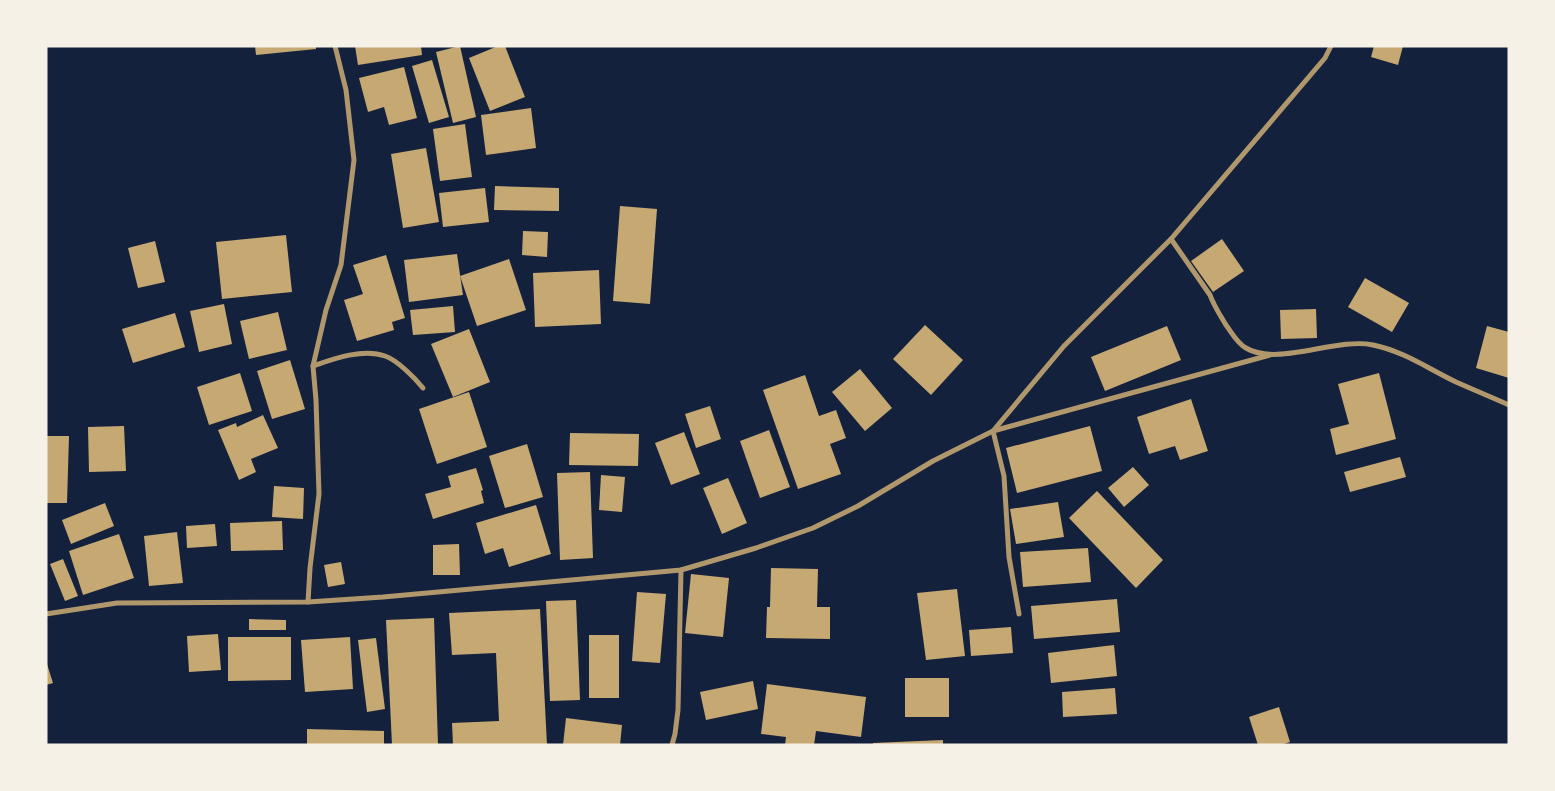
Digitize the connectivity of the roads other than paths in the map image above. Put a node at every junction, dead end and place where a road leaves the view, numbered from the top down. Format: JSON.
{"nodes":[{"id":1,"x":335,"y":46,"type":"edge"},
{"id":2,"x":1331,"y":46,"type":"edge"},
{"id":3,"x":1170,"y":239,"type":"junction"},
{"id":4,"x":1270,"y":355,"type":"junction"},
{"id":5,"x":313,"y":366,"type":"junction"},
{"id":6,"x":423,"y":388,"type":"dead end"},
{"id":7,"x":1509,"y":405,"type":"edge"},
{"id":8,"x":993,"y":432,"type":"junction"},
{"id":9,"x":681,"y":570,"type":"junction"},
{"id":10,"x":308,"y":602,"type":"junction"},
{"id":11,"x":46,"y":614,"type":"edge"},
{"id":12,"x":1019,"y":614,"type":"dead end"},
{"id":13,"x":672,"y":745,"type":"edge"}],
"edges":[{"from":1,"to":5,"type":"street"},
{"from":2,"to":3,"type":"street"},
{"from":3,"to":4,"type":"street"},
{"from":3,"to":8,"type":"street"},
{"from":4,"to":7,"type":"street"},
{"from":4,"to":8,"type":"street"},
{"from":5,"to":6,"type":"street"},
{"from":5,"to":10,"type":"street"},
{"from":8,"to":9,"type":"street"},
{"from":8,"to":12,"type":"street"},
{"from":9,"to":10,"type":"street"},
{"from":9,"to":13,"type":"street"},
{"from":10,"to":11,"type":"street"}]}
